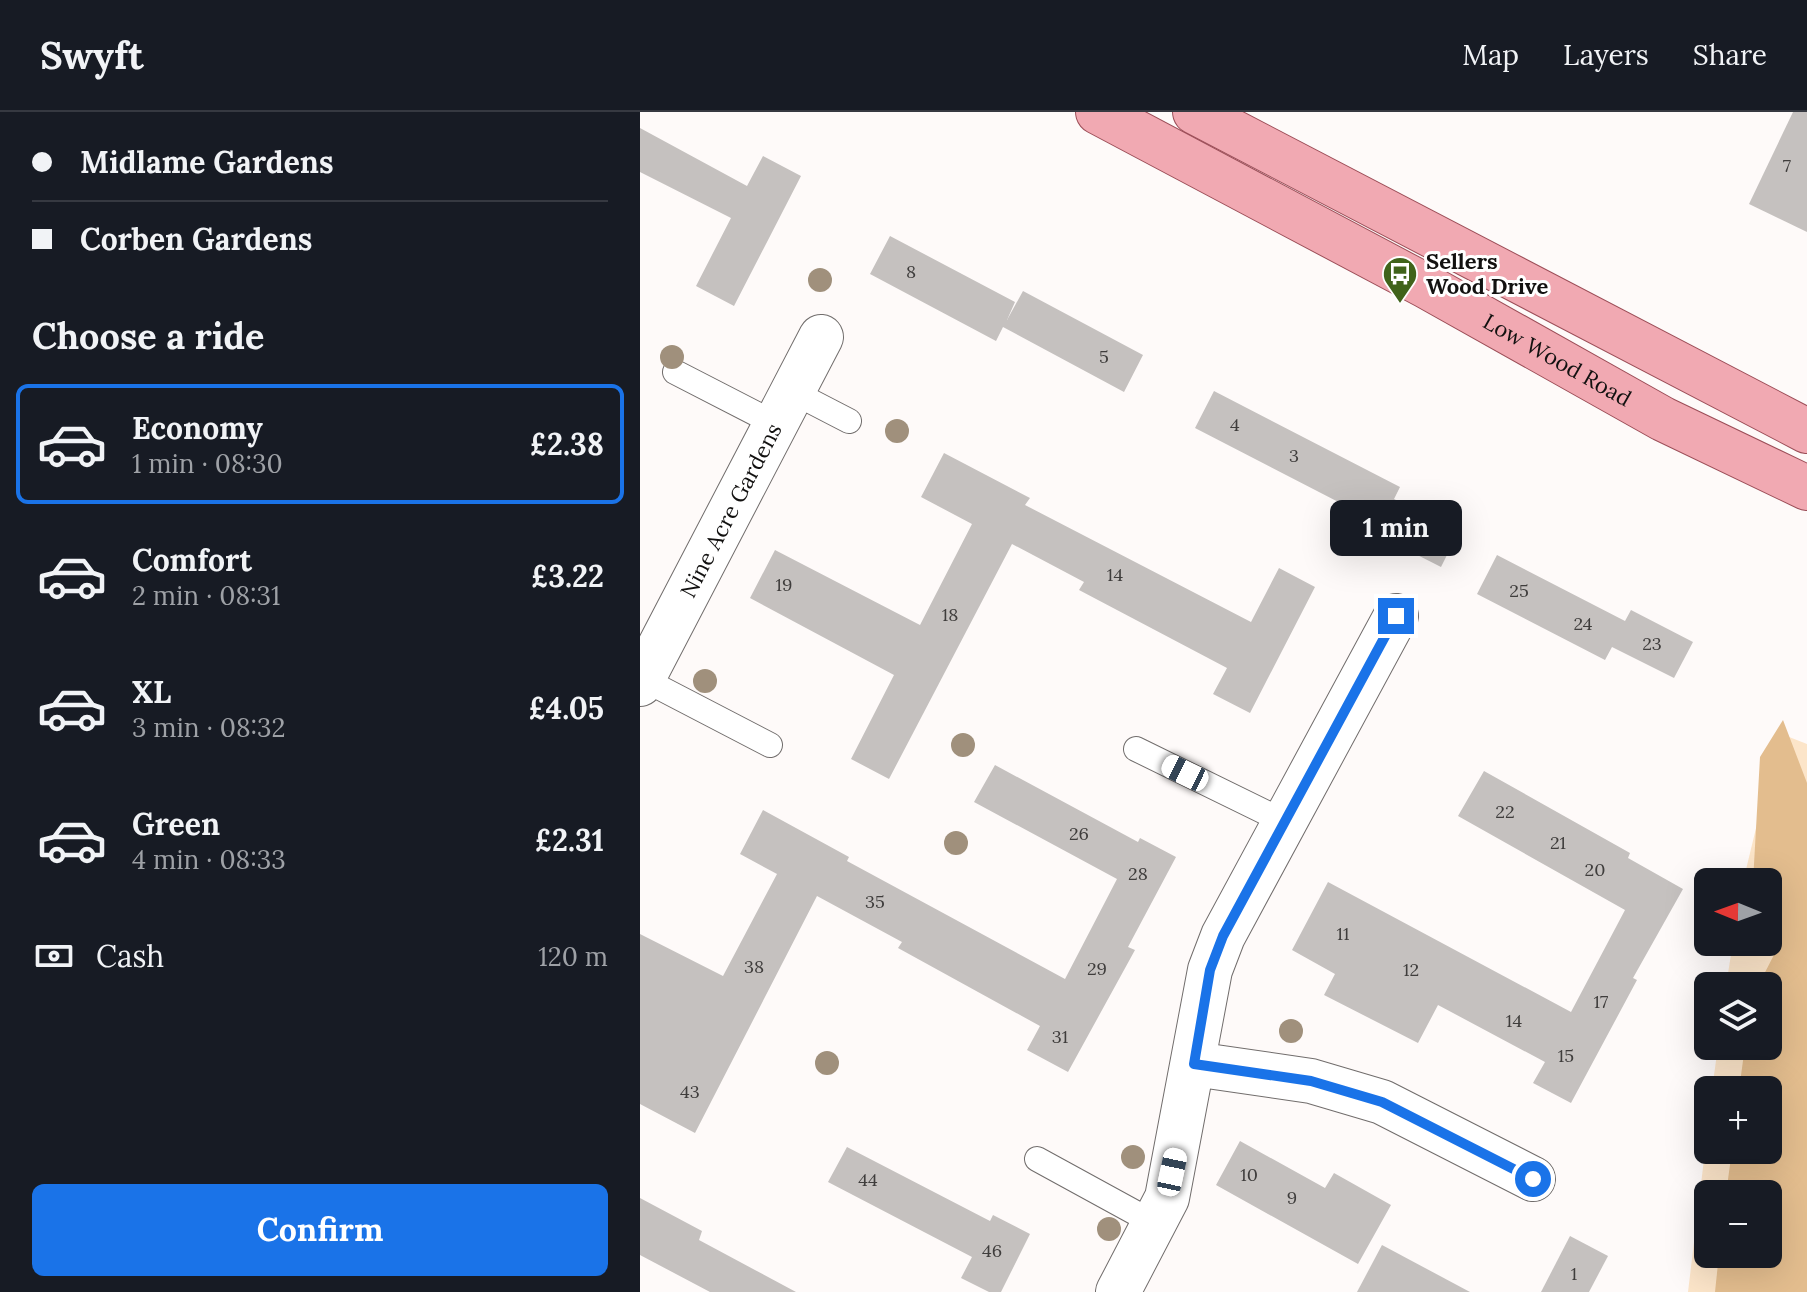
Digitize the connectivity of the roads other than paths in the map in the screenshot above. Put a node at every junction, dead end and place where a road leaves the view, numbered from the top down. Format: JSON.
{"nodes":[{"id":1,"x":1098,"y":112,"type":"edge"},
{"id":2,"x":1195,"y":112,"type":"edge"},
{"id":3,"x":821,"y":337,"type":"dead end"},
{"id":4,"x":675,"y":372,"type":"dead end"},
{"id":5,"x":784,"y":408,"type":"junction"},
{"id":6,"x":849,"y":421,"type":"dead end"},
{"id":7,"x":1807,"y":431,"type":"edge"},
{"id":8,"x":1807,"y":488,"type":"edge"},
{"id":9,"x":1396,"y":616,"type":"dead end"},
{"id":10,"x":641,"y":682,"type":"edge"},
{"id":11,"x":770,"y":745,"type":"dead end"},
{"id":12,"x":1136,"y":749,"type":"dead end"},
{"id":13,"x":1285,"y":822,"type":"junction"},
{"id":14,"x":1194,"y":1064,"type":"junction"},
{"id":15,"x":1037,"y":1159,"type":"dead end"},
{"id":16,"x":1533,"y":1179,"type":"dead end"},
{"id":17,"x":1154,"y":1223,"type":"junction"},
{"id":18,"x":1118,"y":1292,"type":"edge"}],
"edges":[{"from":1,"to":8,"type":"main road","name":"Low Wood Road"},
{"from":2,"to":7,"type":"main road"},
{"from":3,"to":5,"type":"street","name":"Nine Acre Gardens"},
{"from":4,"to":5,"type":"lane"},
{"from":5,"to":6,"type":"lane"},
{"from":5,"to":10,"type":"street","name":"Nine Acre Gardens"},
{"from":9,"to":13,"type":"street"},
{"from":10,"to":11,"type":"lane"},
{"from":12,"to":13,"type":"lane"},
{"from":13,"to":14,"type":"street"},
{"from":14,"to":16,"type":"street"},
{"from":14,"to":17,"type":"street"},
{"from":15,"to":17,"type":"lane"},
{"from":17,"to":18,"type":"street"}]}
